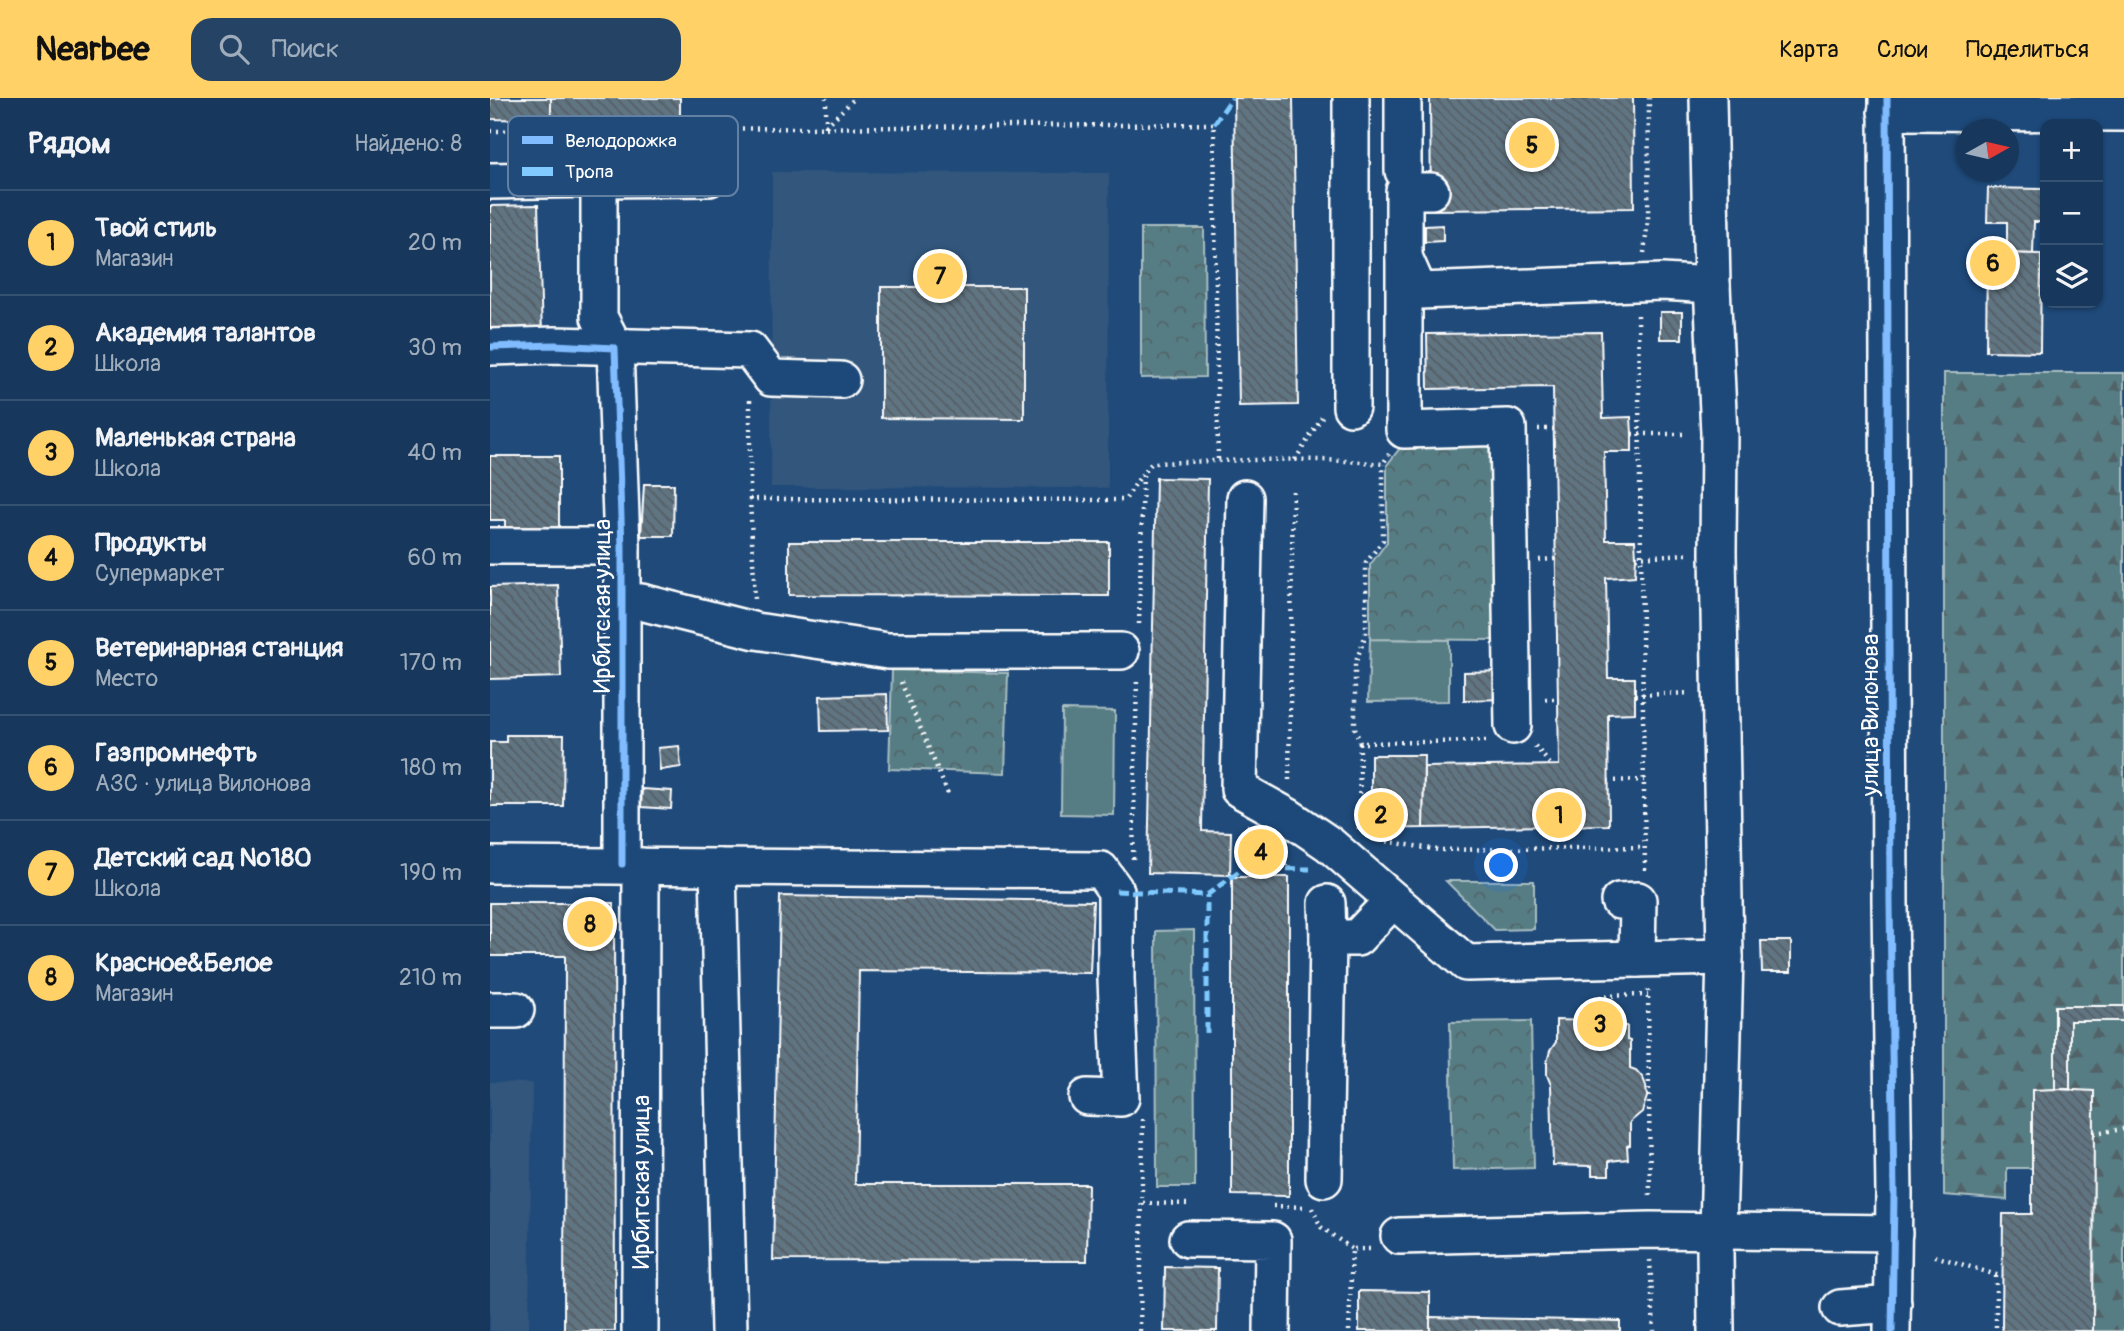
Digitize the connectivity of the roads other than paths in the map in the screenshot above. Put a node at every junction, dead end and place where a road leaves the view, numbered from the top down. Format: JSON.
{"nodes":[{"id":1,"x":1351,"y":98,"type":"edge"},
{"id":2,"x":1403,"y":98,"type":"edge"},
{"id":3,"x":1708,"y":98,"type":"edge"},
{"id":4,"x":1887,"y":105,"type":"edge"},
{"id":5,"x":2124,"y":113,"type":"edge"},
{"id":6,"x":1403,"y":171,"type":"dead end"},
{"id":7,"x":490,"y":181,"type":"edge"},
{"id":8,"x":508,"y":181,"type":"edge"},
{"id":9,"x":1431,"y":191,"type":"dead end"},
{"id":10,"x":599,"y":196,"type":"edge"},
{"id":11,"x":1404,"y":257,"type":"junction"},
{"id":12,"x":1712,"y":285,"type":"junction"},
{"id":13,"x":490,"y":347,"type":"edge"},
{"id":14,"x":615,"y":348,"type":"junction"},
{"id":15,"x":841,"y":380,"type":"dead end"},
{"id":16,"x":1351,"y":407,"type":"dead end"},
{"id":17,"x":1245,"y":498,"type":"dead end"},
{"id":18,"x":490,"y":546,"type":"edge"},
{"id":19,"x":622,"y":546,"type":"junction"},
{"id":20,"x":621,"y":601,"type":"junction"},
{"id":21,"x":1132,"y":649,"type":"road end"},
{"id":22,"x":1522,"y":733,"type":"road end"},
{"id":23,"x":490,"y":864,"type":"edge"},
{"id":24,"x":632,"y":865,"type":"junction"},
{"id":25,"x":718,"y":866,"type":"junction"},
{"id":26,"x":1393,"y":900,"type":"junction"},
{"id":27,"x":1327,"y":903,"type":"dead end"},
{"id":28,"x":1625,"y":913,"type":"dead end"},
{"id":29,"x":1328,"y":938,"type":"junction"},
{"id":30,"x":1725,"y":957,"type":"junction"},
{"id":31,"x":1642,"y":959,"type":"junction"},
{"id":32,"x":1087,"y":1097,"type":"dead end"},
{"id":33,"x":1324,"y":1179,"type":"dead end"},
{"id":34,"x":1718,"y":1232,"type":"junction"},
{"id":35,"x":1894,"y":1233,"type":"junction"},
{"id":36,"x":1399,"y":1236,"type":"dead end"},
{"id":37,"x":1188,"y":1239,"type":"dead end"},
{"id":38,"x":1840,"y":1308,"type":"dead end"},
{"id":39,"x":1893,"y":1318,"type":"edge"},
{"id":40,"x":640,"y":1331,"type":"edge"},
{"id":41,"x":729,"y":1331,"type":"edge"},
{"id":42,"x":1272,"y":1331,"type":"edge"},
{"id":43,"x":1716,"y":1331,"type":"edge"}],
"edges":[{"from":1,"to":16,"type":"street"},
{"from":2,"to":6,"type":"street"},
{"from":3,"to":12,"type":"street"},
{"from":4,"to":5,"type":"street"},
{"from":4,"to":35,"type":"street","name":"улица Вилонова"},
{"from":7,"to":8,"type":"street"},
{"from":9,"to":11,"type":"street"},
{"from":10,"to":14,"type":"street"},
{"from":11,"to":12,"type":"street"},
{"from":11,"to":22,"type":"street"},
{"from":12,"to":30,"type":"street"},
{"from":13,"to":14,"type":"street"},
{"from":14,"to":15,"type":"street"},
{"from":14,"to":19,"type":"street","name":"Ирбитская улица"},
{"from":17,"to":26,"type":"street"},
{"from":18,"to":19,"type":"street"},
{"from":19,"to":20,"type":"street","name":"Ирбитская улица"},
{"from":20,"to":21,"type":"street"},
{"from":20,"to":24,"type":"street","name":"Ирбитская улица"},
{"from":23,"to":24,"type":"street"},
{"from":24,"to":25,"type":"street"},
{"from":24,"to":40,"type":"street","name":"Ирбитская улица"},
{"from":25,"to":32,"type":"street"},
{"from":25,"to":41,"type":"street"},
{"from":26,"to":29,"type":"street"},
{"from":26,"to":31,"type":"street"},
{"from":27,"to":29,"type":"street"},
{"from":28,"to":31,"type":"street"},
{"from":29,"to":33,"type":"street"},
{"from":30,"to":31,"type":"street"},
{"from":30,"to":34,"type":"street"},
{"from":34,"to":35,"type":"street"},
{"from":34,"to":36,"type":"street"},
{"from":34,"to":43,"type":"street"},
{"from":35,"to":39,"type":"street","name":"улица Вилонова"},
{"from":37,"to":42,"type":"street"},
{"from":38,"to":39,"type":"street"}]}
